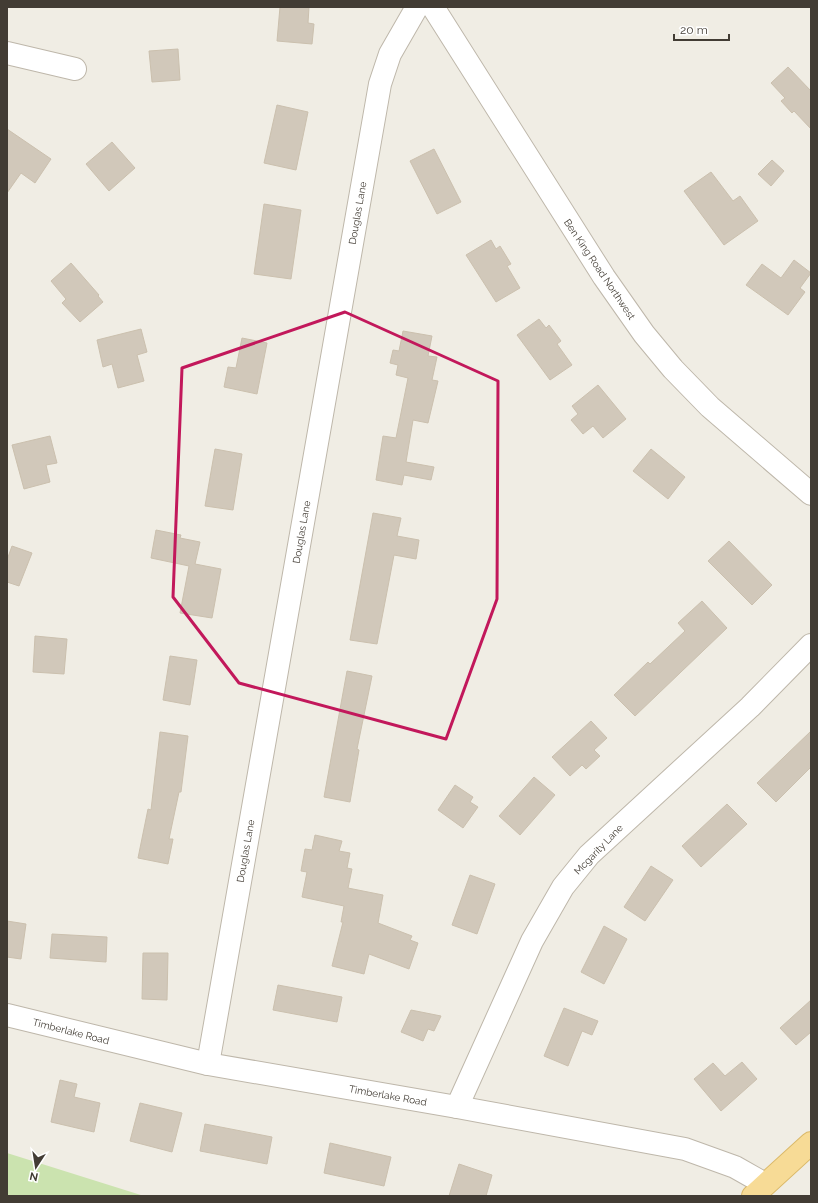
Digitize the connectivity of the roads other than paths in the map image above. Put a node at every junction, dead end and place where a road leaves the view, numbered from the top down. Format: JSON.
{"nodes":[{"id":1,"x":417,"y":7,"type":"edge"},
{"id":2,"x":433,"y":7,"type":"edge"},
{"id":3,"x":7,"y":53,"type":"edge"},
{"id":4,"x":74,"y":69,"type":"dead end"},
{"id":5,"x":811,"y":494,"type":"edge"},
{"id":6,"x":811,"y":645,"type":"edge"},
{"id":7,"x":7,"y":1015,"type":"edge"},
{"id":8,"x":208,"y":1064,"type":"junction"},
{"id":9,"x":457,"y":1107,"type":"junction"},
{"id":10,"x":811,"y":1143,"type":"edge"},
{"id":11,"x":759,"y":1190,"type":"edge"}],
"edges":[{"from":1,"to":8,"type":"street","name":"Douglas Lane"},
{"from":2,"to":5,"type":"street","name":"Ben King Road Northwest"},
{"from":3,"to":4,"type":"street"},
{"from":6,"to":9,"type":"street","name":"Mcgarity Lane"},
{"from":7,"to":8,"type":"street","name":"Timberlake Road"},
{"from":8,"to":9,"type":"street","name":"Timberlake Road"},
{"from":9,"to":11,"type":"street","name":"Timberlake Road"},
{"from":10,"to":11,"type":"main road"}]}
